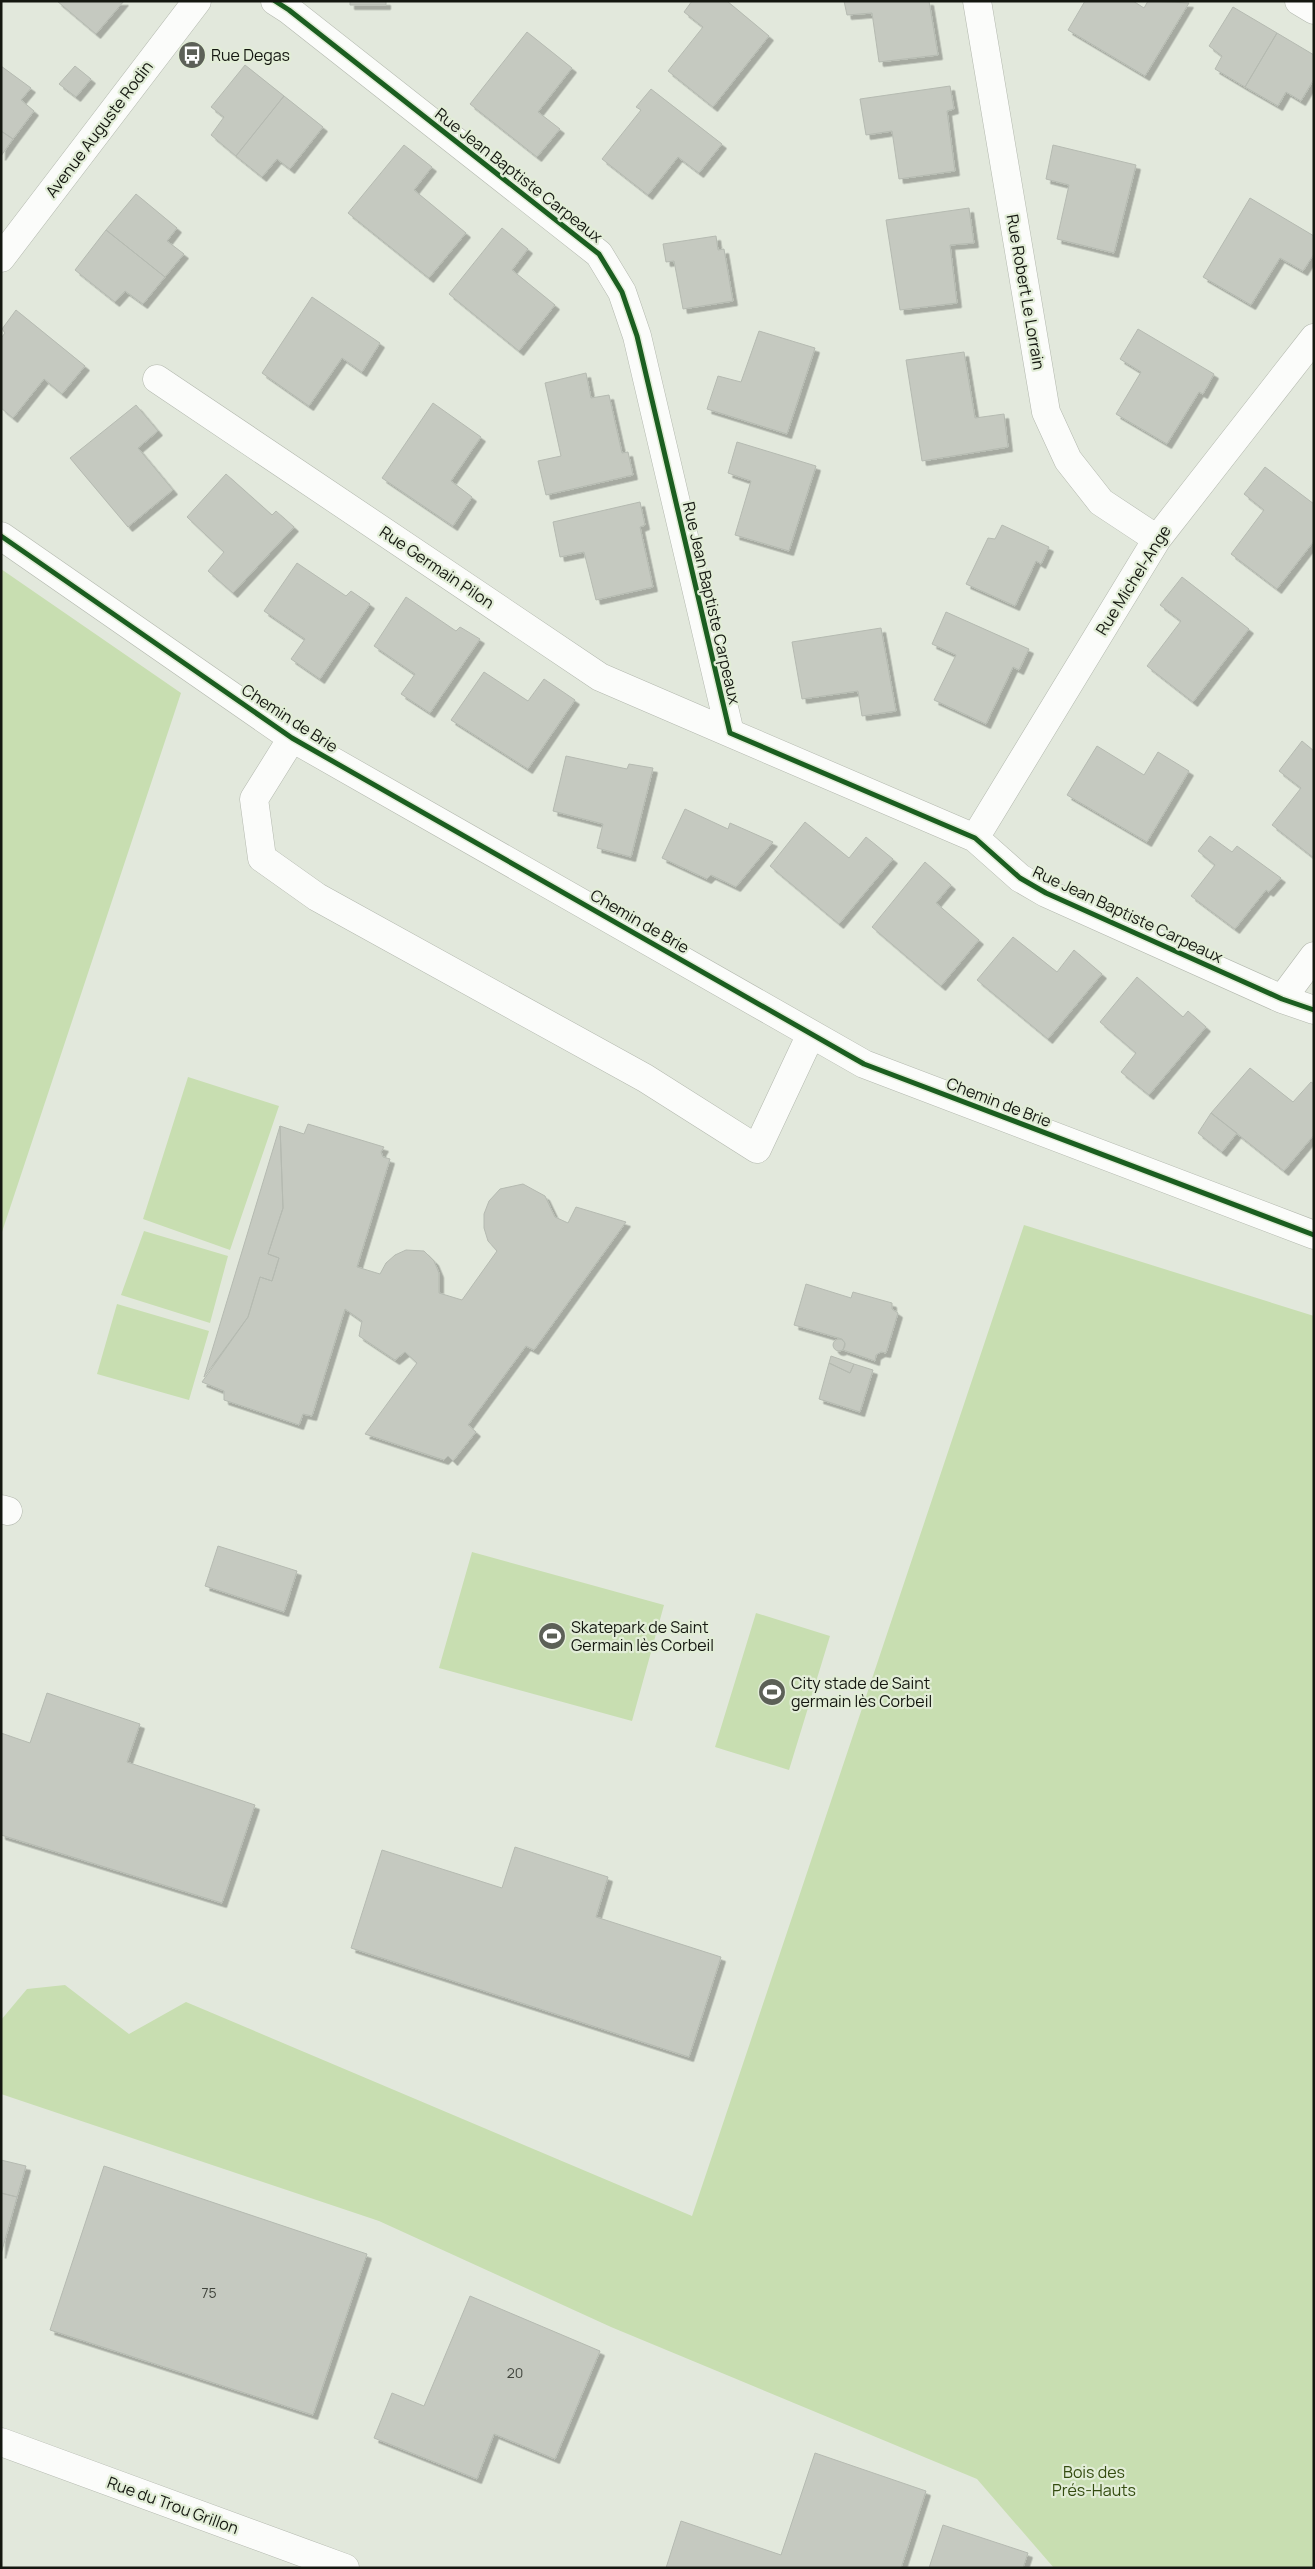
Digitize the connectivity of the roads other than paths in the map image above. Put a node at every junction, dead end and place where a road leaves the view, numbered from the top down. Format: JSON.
{"nodes":[{"id":1,"x":197,"y":1,"type":"edge"},
{"id":2,"x":275,"y":1,"type":"edge"},
{"id":3,"x":977,"y":1,"type":"edge"},
{"id":4,"x":1299,"y":1,"type":"edge"},
{"id":5,"x":1314,"y":10,"type":"edge"},
{"id":6,"x":1,"y":258,"type":"edge"},
{"id":7,"x":1314,"y":338,"type":"edge"},
{"id":8,"x":157,"y":379,"type":"dead end"},
{"id":9,"x":1,"y":536,"type":"edge"},
{"id":10,"x":1157,"y":539,"type":"junction"},
{"id":11,"x":730,"y":733,"type":"junction"},
{"id":12,"x":292,"y":738,"type":"junction"},
{"id":13,"x":975,"y":838,"type":"junction"},
{"id":14,"x":1314,"y":956,"type":"edge"},
{"id":15,"x":1282,"y":999,"type":"junction"},
{"id":16,"x":1314,"y":1010,"type":"edge"},
{"id":17,"x":812,"y":1034,"type":"junction"},
{"id":18,"x":1314,"y":1234,"type":"edge"},
{"id":19,"x":1,"y":2442,"type":"edge"},
{"id":20,"x":345,"y":2568,"type":"edge"}],
"edges":[{"from":1,"to":6,"type":"street","name":"Avenue Auguste Rodin"},
{"from":2,"to":11,"type":"street","name":"Rue Jean Baptiste Carpeaux"},
{"from":3,"to":10,"type":"street","name":"Rue Robert Le Lorrain"},
{"from":4,"to":5,"type":"street"},
{"from":7,"to":10,"type":"street","name":"Rue Michel-Ange"},
{"from":8,"to":11,"type":"street","name":"Rue Germain Pilon"},
{"from":9,"to":12,"type":"street","name":"Chemin de Brie"},
{"from":10,"to":13,"type":"street","name":"Rue Michel-Ange"},
{"from":11,"to":13,"type":"street","name":"Rue Jean Baptiste Carpeaux"},
{"from":12,"to":17,"type":"street","name":"Chemin de Brie"},
{"from":12,"to":17,"type":"street"},
{"from":13,"to":15,"type":"street","name":"Rue Jean Baptiste Carpeaux"},
{"from":14,"to":15,"type":"street"},
{"from":15,"to":16,"type":"street","name":"Rue Jean Baptiste Carpeaux"},
{"from":17,"to":18,"type":"street","name":"Chemin de Brie"},
{"from":19,"to":20,"type":"street","name":"Rue du Trou Grillon"}]}
